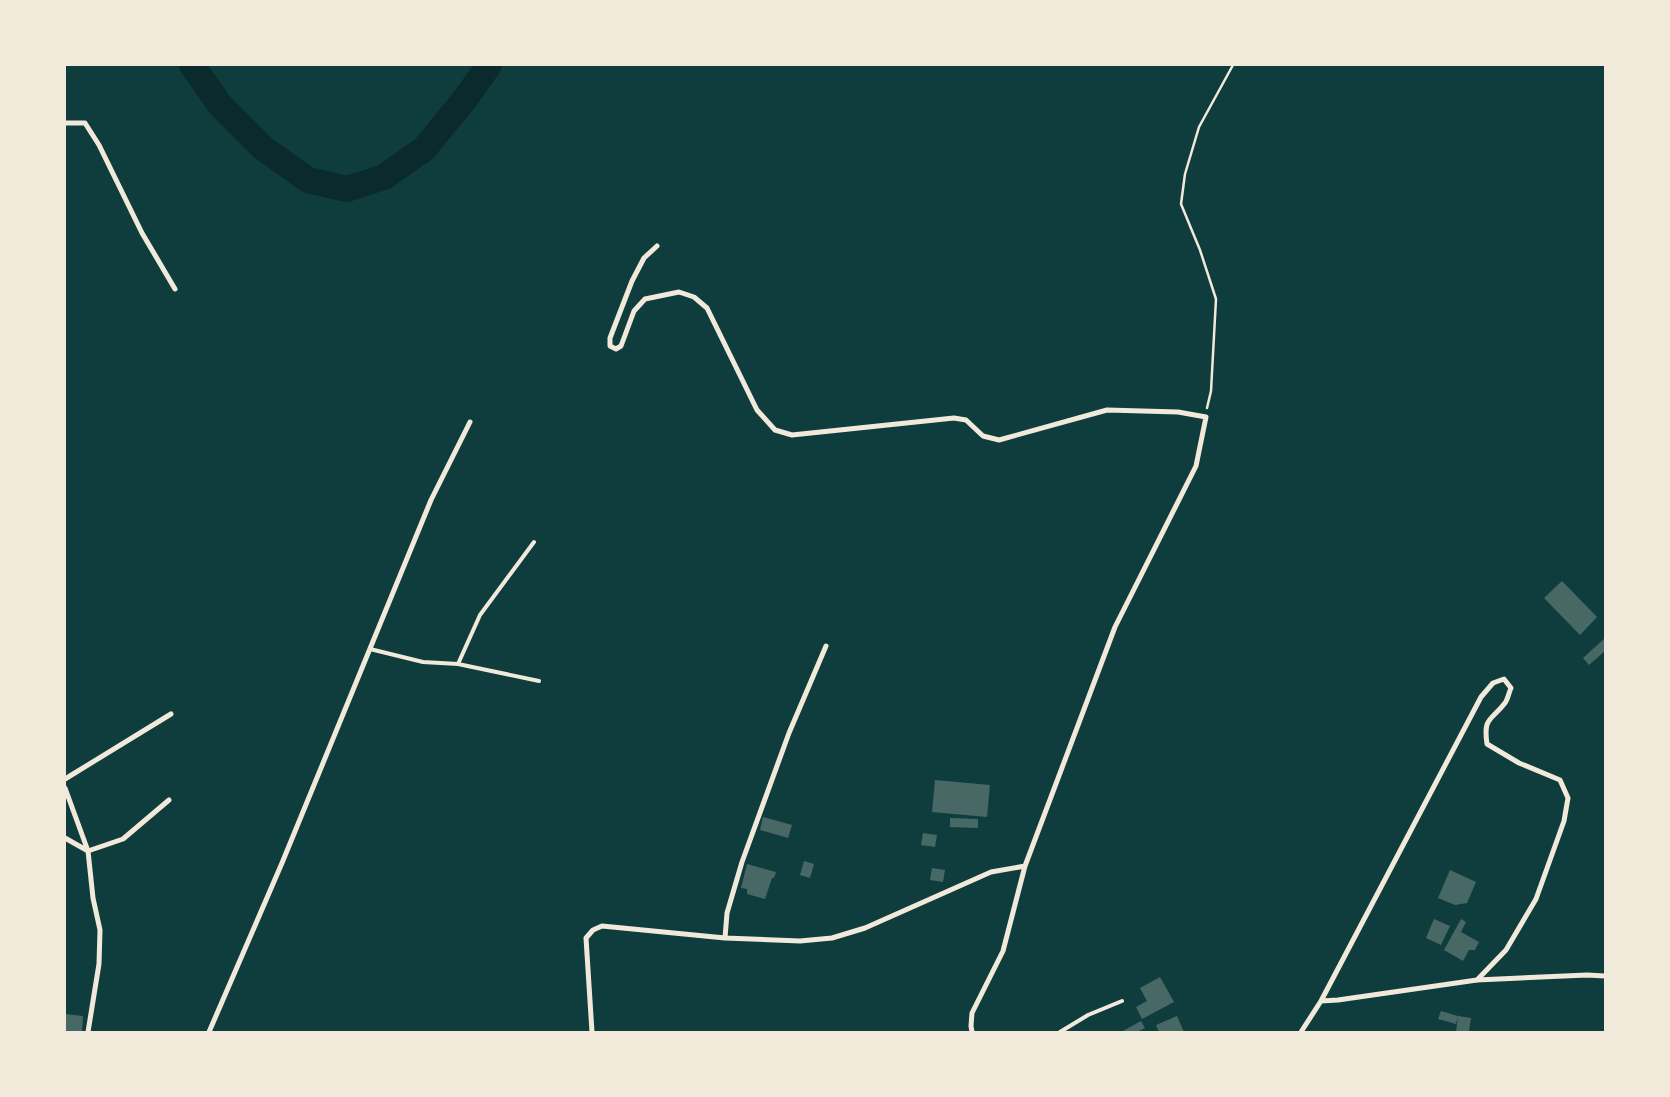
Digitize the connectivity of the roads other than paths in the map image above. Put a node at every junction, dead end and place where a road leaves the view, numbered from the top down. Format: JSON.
{"nodes":[{"id":1,"x":65,"y":123,"type":"edge"},
{"id":2,"x":657,"y":246,"type":"dead end"},
{"id":3,"x":175,"y":289,"type":"dead end"},
{"id":4,"x":470,"y":422,"type":"dead end"},
{"id":5,"x":534,"y":542,"type":"dead end"},
{"id":6,"x":826,"y":646,"type":"dead end"},
{"id":7,"x":369,"y":649,"type":"junction"},
{"id":8,"x":458,"y":664,"type":"junction"},
{"id":9,"x":539,"y":681,"type":"dead end"},
{"id":10,"x":172,"y":714,"type":"dead end"},
{"id":11,"x":65,"y":779,"type":"edge"},
{"id":12,"x":65,"y":788,"type":"edge"},
{"id":13,"x":169,"y":800,"type":"dead end"},
{"id":14,"x":65,"y":838,"type":"edge"},
{"id":15,"x":88,"y":851,"type":"junction"},
{"id":16,"x":1025,"y":866,"type":"junction"},
{"id":17,"x":725,"y":938,"type":"junction"},
{"id":18,"x":1605,"y":976,"type":"edge"},
{"id":19,"x":1477,"y":980,"type":"junction"},
{"id":20,"x":1122,"y":1000,"type":"dead end"},
{"id":21,"x":1321,"y":1001,"type":"junction"},
{"id":22,"x":88,"y":1032,"type":"edge"},
{"id":23,"x":209,"y":1032,"type":"edge"},
{"id":24,"x":592,"y":1032,"type":"edge"},
{"id":25,"x":972,"y":1032,"type":"edge"},
{"id":26,"x":1060,"y":1032,"type":"edge"},
{"id":27,"x":1301,"y":1032,"type":"edge"}],
"edges":[{"from":1,"to":3,"type":"street"},
{"from":2,"to":16,"type":"street"},
{"from":4,"to":7,"type":"street"},
{"from":5,"to":8,"type":"lane"},
{"from":6,"to":17,"type":"street"},
{"from":7,"to":8,"type":"lane"},
{"from":7,"to":23,"type":"street"},
{"from":8,"to":9,"type":"lane"},
{"from":10,"to":11,"type":"street"},
{"from":12,"to":15,"type":"street"},
{"from":13,"to":15,"type":"street"},
{"from":14,"to":15,"type":"street"},
{"from":15,"to":22,"type":"street"},
{"from":16,"to":17,"type":"street"},
{"from":16,"to":25,"type":"street"},
{"from":17,"to":24,"type":"street"},
{"from":18,"to":19,"type":"street"},
{"from":19,"to":21,"type":"street"},
{"from":19,"to":21,"type":"street"},
{"from":20,"to":26,"type":"lane"},
{"from":21,"to":27,"type":"street"}]}
